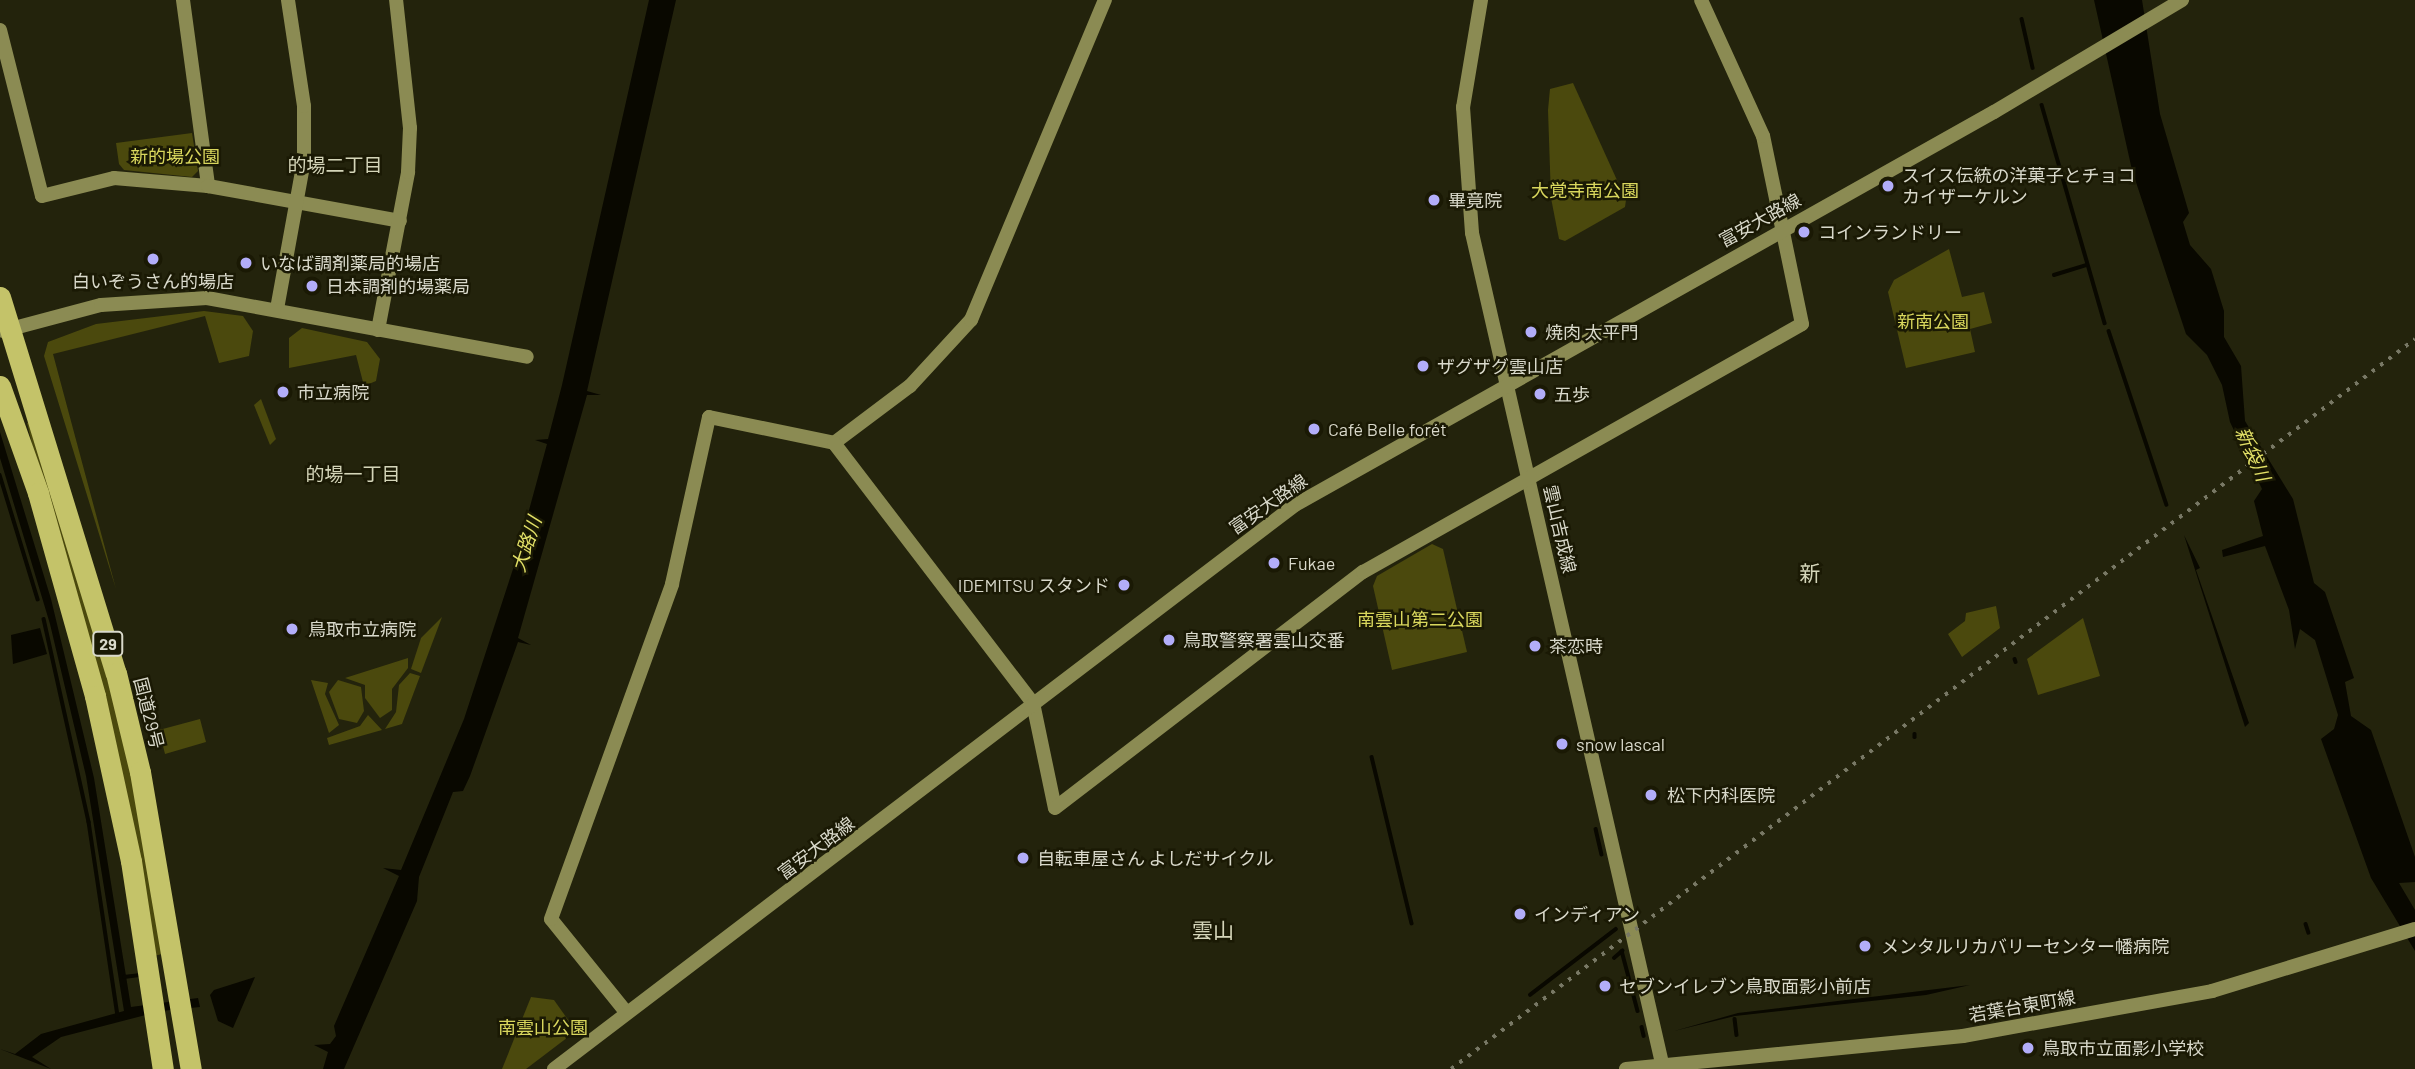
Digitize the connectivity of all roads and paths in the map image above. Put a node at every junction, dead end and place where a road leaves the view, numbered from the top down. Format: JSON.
{"nodes":[{"id":1,"x":183,"y":0,"type":"edge"},
{"id":2,"x":288,"y":0,"type":"edge"},
{"id":3,"x":396,"y":0,"type":"edge"},
{"id":4,"x":1105,"y":0,"type":"edge"},
{"id":5,"x":1481,"y":0,"type":"edge"},
{"id":6,"x":1701,"y":0,"type":"edge"},
{"id":7,"x":2179,"y":2,"type":"edge"},
{"id":8,"x":0,"y":30,"type":"edge"},
{"id":9,"x":208,"y":186,"type":"junction"},
{"id":10,"x":297,"y":202,"type":"junction"},
{"id":11,"x":400,"y":220,"type":"junction"},
{"id":12,"x":1782,"y":230,"type":"junction"},
{"id":13,"x":0,"y":297,"type":"edge"},
{"id":14,"x":276,"y":309,"type":"junction"},
{"id":15,"x":5,"y":330,"type":"edge"},
{"id":16,"x":378,"y":330,"type":"junction"},
{"id":17,"x":527,"y":357,"type":"dead end"},
{"id":18,"x":1508,"y":385,"type":"junction"},
{"id":19,"x":0,"y":386,"type":"edge"},
{"id":20,"x":834,"y":443,"type":"junction"},
{"id":21,"x":1528,"y":478,"type":"junction"},
{"id":22,"x":1033,"y":703,"type":"junction"},
{"id":23,"x":2415,"y":929,"type":"edge"},
{"id":24,"x":626,"y":1012,"type":"junction"},
{"id":25,"x":1662,"y":1063,"type":"junction"},
{"id":26,"x":163,"y":1069,"type":"edge"},
{"id":27,"x":191,"y":1069,"type":"edge"},
{"id":28,"x":554,"y":1069,"type":"edge"},
{"id":29,"x":1626,"y":1069,"type":"edge"}],
"edges":[{"from":1,"to":9,"type":"street"},
{"from":2,"to":10,"type":"street"},
{"from":3,"to":11,"type":"street"},
{"from":4,"to":20,"type":"street"},
{"from":5,"to":18,"type":"street","name":"雲山吉成線"},
{"from":6,"to":12,"type":"street"},
{"from":7,"to":12,"type":"street","name":"富安大路線"},
{"from":8,"to":9,"type":"street"},
{"from":9,"to":10,"type":"street"},
{"from":10,"to":11,"type":"street"},
{"from":10,"to":14,"type":"street"},
{"from":11,"to":16,"type":"street"},
{"from":12,"to":18,"type":"street","name":"富安大路線"},
{"from":12,"to":21,"type":"street"},
{"from":13,"to":15,"type":"highway","name":"国道29号","number":"29"},
{"from":14,"to":15,"type":"street"},
{"from":14,"to":16,"type":"street"},
{"from":15,"to":27,"type":"highway","name":"国道29号","number":"29"},
{"from":16,"to":17,"type":"street"},
{"from":18,"to":21,"type":"street","name":"雲山吉成線"},
{"from":18,"to":22,"type":"street","name":"富安大路線"},
{"from":19,"to":26,"type":"highway","number":"29"},
{"from":20,"to":22,"type":"street"},
{"from":20,"to":24,"type":"street"},
{"from":21,"to":22,"type":"street"},
{"from":21,"to":25,"type":"street","name":"雲山吉成線"},
{"from":22,"to":24,"type":"street","name":"富安大路線"},
{"from":23,"to":25,"type":"street","name":"若葉台東町線"},
{"from":24,"to":28,"type":"street","name":"富安大路線"},
{"from":25,"to":29,"type":"street","name":"若葉台東町線"}]}
